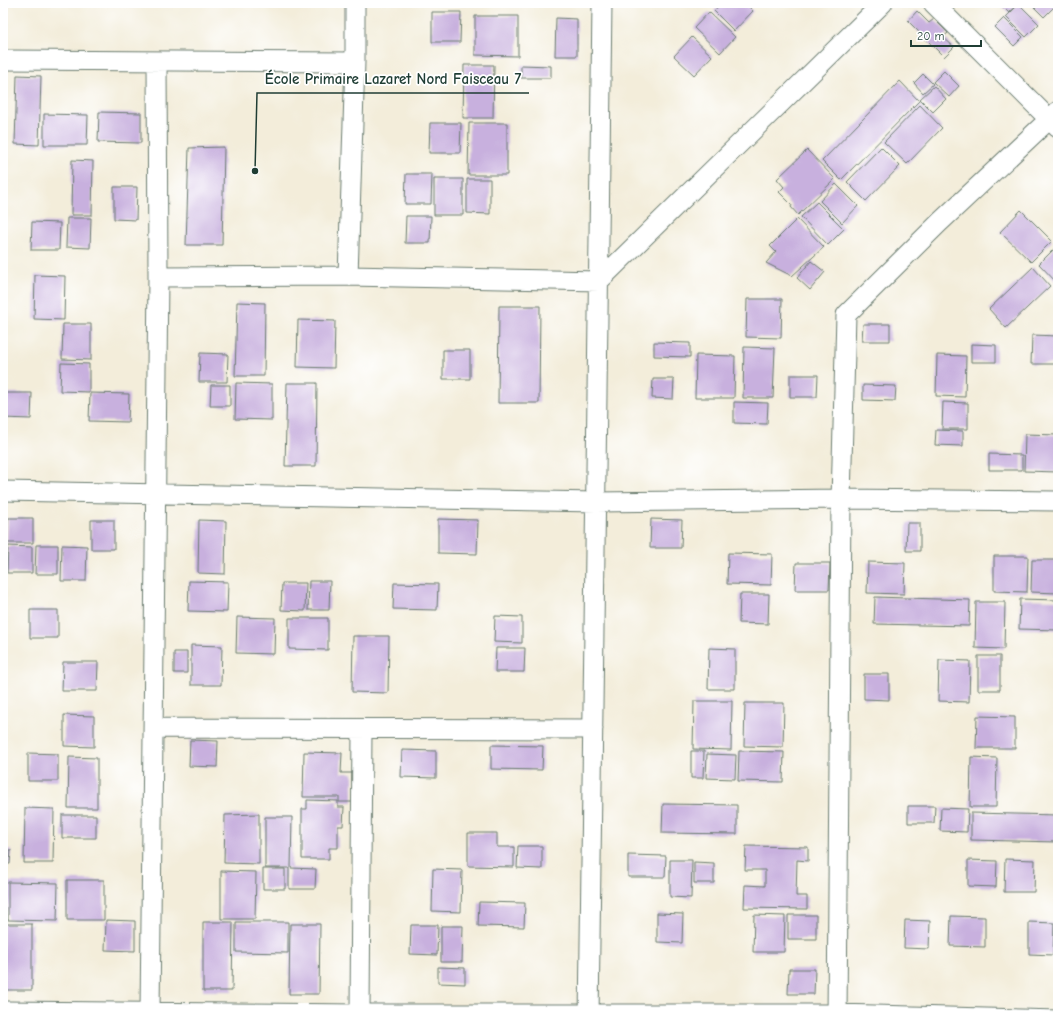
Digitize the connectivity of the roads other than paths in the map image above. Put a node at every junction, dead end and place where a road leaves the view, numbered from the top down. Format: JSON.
{"nodes":[{"id":1,"x":355,"y":3,"type":"edge"},
{"id":2,"x":883,"y":3,"type":"edge"},
{"id":3,"x":933,"y":3,"type":"edge"},
{"id":4,"x":605,"y":5,"type":"edge"},
{"id":5,"x":3,"y":60,"type":"edge"},
{"id":6,"x":157,"y":61,"type":"junction"},
{"id":7,"x":355,"y":62,"type":"junction"},
{"id":8,"x":1055,"y":120,"type":"edge"},
{"id":9,"x":348,"y":276,"type":"junction"},
{"id":10,"x":158,"y":277,"type":"junction"},
{"id":11,"x":599,"y":281,"type":"junction"},
{"id":12,"x":3,"y":491,"type":"edge"},
{"id":13,"x":156,"y":494,"type":"junction"},
{"id":14,"x":842,"y":499,"type":"junction"},
{"id":15,"x":1058,"y":501,"type":"edge"},
{"id":16,"x":596,"y":502,"type":"junction"},
{"id":17,"x":153,"y":728,"type":"junction"},
{"id":18,"x":362,"y":729,"type":"junction"},
{"id":19,"x":593,"y":729,"type":"junction"},
{"id":20,"x":3,"y":1011,"type":"edge"},
{"id":21,"x":150,"y":1012,"type":"junction"},
{"id":22,"x":360,"y":1014,"type":"junction"},
{"id":23,"x":589,"y":1017,"type":"edge"},
{"id":24,"x":837,"y":1017,"type":"edge"},
{"id":25,"x":1058,"y":1020,"type":"edge"}],
"edges":[{"from":1,"to":7,"type":"street"},
{"from":2,"to":11,"type":"street"},
{"from":3,"to":8,"type":"street"},
{"from":4,"to":11,"type":"street"},
{"from":5,"to":6,"type":"street"},
{"from":6,"to":7,"type":"street"},
{"from":6,"to":10,"type":"street"},
{"from":7,"to":9,"type":"street"},
{"from":8,"to":14,"type":"street"},
{"from":9,"to":10,"type":"street"},
{"from":9,"to":11,"type":"street"},
{"from":10,"to":13,"type":"street"},
{"from":11,"to":16,"type":"street"},
{"from":12,"to":13,"type":"street"},
{"from":13,"to":16,"type":"street"},
{"from":13,"to":17,"type":"street"},
{"from":14,"to":15,"type":"street"},
{"from":14,"to":16,"type":"street"},
{"from":14,"to":24,"type":"street"},
{"from":16,"to":19,"type":"street"},
{"from":17,"to":18,"type":"street"},
{"from":17,"to":21,"type":"street"},
{"from":18,"to":19,"type":"street"},
{"from":18,"to":22,"type":"street"},
{"from":19,"to":23,"type":"street"},
{"from":20,"to":21,"type":"street"},
{"from":21,"to":22,"type":"street"},
{"from":22,"to":23,"type":"street"},
{"from":23,"to":24,"type":"street"},
{"from":24,"to":25,"type":"street"}]}
